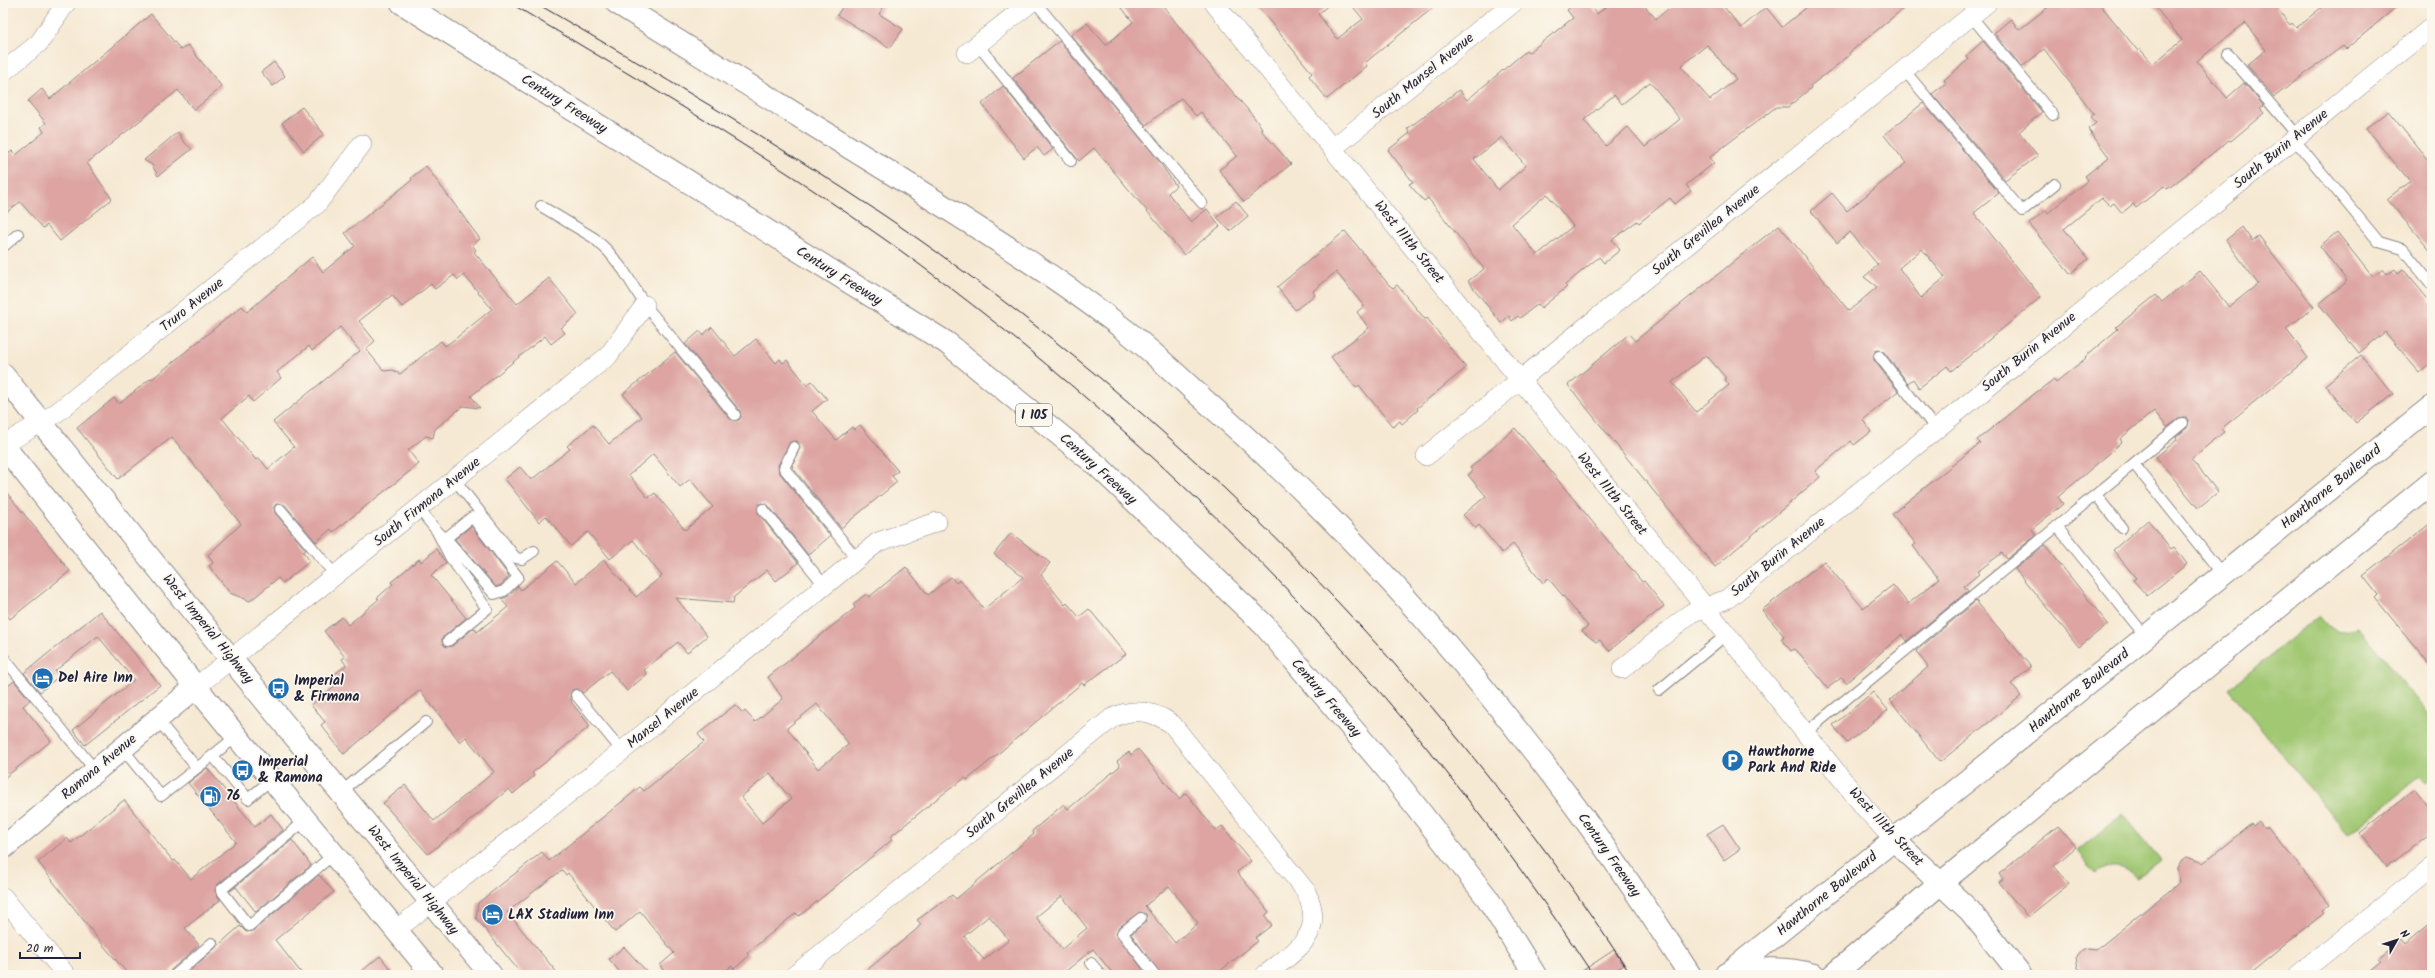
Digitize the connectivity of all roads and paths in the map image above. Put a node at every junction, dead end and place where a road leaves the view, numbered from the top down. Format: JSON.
{"nodes":[{"id":1,"x":66,"y":3,"type":"edge"},
{"id":2,"x":402,"y":3,"type":"edge"},
{"id":3,"x":617,"y":3,"type":"edge"},
{"id":4,"x":1030,"y":3,"type":"edge"},
{"id":5,"x":1036,"y":3,"type":"edge"},
{"id":6,"x":1214,"y":3,"type":"edge"},
{"id":7,"x":1514,"y":3,"type":"edge"},
{"id":8,"x":1987,"y":3,"type":"edge"},
{"id":9,"x":1971,"y":16,"type":"junction"},
{"id":10,"x":2432,"y":27,"type":"edge"},
{"id":11,"x":973,"y":49,"type":"joint"},
{"id":12,"x":2228,"y":54,"type":"dead end"},
{"id":13,"x":1904,"y":70,"type":"junction"},
{"id":14,"x":3,"y":72,"type":"edge"},
{"id":15,"x":2053,"y":115,"type":"dead end"},
{"id":16,"x":2296,"y":138,"type":"junction"},
{"id":17,"x":362,"y":144,"type":"dead end"},
{"id":18,"x":1334,"y":148,"type":"junction"},
{"id":19,"x":1071,"y":161,"type":"dead end"},
{"id":20,"x":2055,"y":184,"type":"dead end"},
{"id":21,"x":1202,"y":203,"type":"dead end"},
{"id":22,"x":542,"y":206,"type":"dead end"},
{"id":23,"x":18,"y":234,"type":"dead end"},
{"id":24,"x":3,"y":247,"type":"edge"},
{"id":25,"x":2432,"y":285,"type":"edge"},
{"id":26,"x":645,"y":305,"type":"junction"},
{"id":27,"x":1879,"y":356,"type":"dead end"},
{"id":28,"x":3,"y":375,"type":"edge"},
{"id":29,"x":1520,"y":380,"type":"junction"},
{"id":30,"x":2432,"y":406,"type":"edge"},
{"id":31,"x":735,"y":414,"type":"dead end"},
{"id":32,"x":43,"y":423,"type":"junction"},
{"id":33,"x":2183,"y":424,"type":"dead end"},
{"id":34,"x":1936,"y":428,"type":"junction"},
{"id":35,"x":3,"y":445,"type":"edge"},
{"id":36,"x":794,"y":447,"type":"dead end"},
{"id":37,"x":1426,"y":456,"type":"dead end"},
{"id":38,"x":2134,"y":464,"type":"junction"},
{"id":39,"x":455,"y":480,"type":"junction"},
{"id":40,"x":2432,"y":482,"type":"edge"},
{"id":41,"x":2096,"y":495,"type":"junction"},
{"id":42,"x":280,"y":509,"type":"dead end"},
{"id":43,"x":419,"y":509,"type":"junction"},
{"id":44,"x":763,"y":509,"type":"dead end"},
{"id":45,"x":937,"y":522,"type":"dead end"},
{"id":46,"x":2057,"y":526,"type":"junction"},
{"id":47,"x":2122,"y":528,"type":"dead end"},
{"id":48,"x":436,"y":530,"type":"junction"},
{"id":49,"x":445,"y":538,"type":"junction"},
{"id":50,"x":534,"y":551,"type":"dead end"},
{"id":51,"x":857,"y":559,"type":"junction"},
{"id":52,"x":2223,"y":575,"type":"junction"},
{"id":53,"x":336,"y":576,"type":"junction"},
{"id":54,"x":824,"y":586,"type":"junction"},
{"id":55,"x":1705,"y":607,"type":"junction"},
{"id":56,"x":1726,"y":635,"type":"junction"},
{"id":57,"x":2146,"y":636,"type":"junction"},
{"id":58,"x":448,"y":641,"type":"dead end"},
{"id":59,"x":3,"y":657,"type":"edge"},
{"id":60,"x":231,"y":659,"type":"junction"},
{"id":61,"x":1622,"y":669,"type":"dead end"},
{"id":62,"x":196,"y":687,"type":"junction"},
{"id":63,"x":1659,"y":690,"type":"dead end"},
{"id":64,"x":576,"y":695,"type":"dead end"},
{"id":65,"x":157,"y":719,"type":"junction"},
{"id":66,"x":426,"y":722,"type":"dead end"},
{"id":67,"x":1805,"y":733,"type":"junction"},
{"id":68,"x":237,"y":736,"type":"junction"},
{"id":69,"x":122,"y":748,"type":"junction"},
{"id":70,"x":622,"y":751,"type":"junction"},
{"id":71,"x":213,"y":756,"type":"junction"},
{"id":72,"x":197,"y":768,"type":"junction"},
{"id":73,"x":95,"y":770,"type":"junction"},
{"id":74,"x":272,"y":779,"type":"junction"},
{"id":75,"x":341,"y":792,"type":"junction"},
{"id":76,"x":306,"y":820,"type":"junction"},
{"id":77,"x":1894,"y":840,"type":"junction"},
{"id":78,"x":3,"y":848,"type":"edge"},
{"id":79,"x":334,"y":854,"type":"junction"},
{"id":80,"x":2432,"y":867,"type":"edge"},
{"id":81,"x":1941,"y":883,"type":"junction"},
{"id":82,"x":3,"y":897,"type":"edge"},
{"id":83,"x":432,"y":903,"type":"junction"},
{"id":84,"x":1141,"y":918,"type":"dead end"},
{"id":85,"x":396,"y":930,"type":"junction"},
{"id":86,"x":212,"y":943,"type":"dead end"},
{"id":87,"x":1758,"y":960,"type":"junction"},
{"id":88,"x":1091,"y":963,"type":"dead end"},
{"id":89,"x":66,"y":975,"type":"edge"},
{"id":90,"x":175,"y":975,"type":"edge"},
{"id":91,"x":433,"y":975,"type":"edge"},
{"id":92,"x":491,"y":975,"type":"edge"},
{"id":93,"x":795,"y":975,"type":"edge"},
{"id":94,"x":1101,"y":975,"type":"edge"},
{"id":95,"x":1155,"y":975,"type":"edge"},
{"id":96,"x":1265,"y":975,"type":"edge"},
{"id":97,"x":1535,"y":975,"type":"edge"},
{"id":98,"x":1690,"y":975,"type":"edge"},
{"id":99,"x":1726,"y":975,"type":"edge"},
{"id":100,"x":1814,"y":975,"type":"edge"},
{"id":101,"x":1832,"y":975,"type":"edge"},
{"id":102,"x":2021,"y":975,"type":"edge"},
{"id":103,"x":2298,"y":975,"type":"edge"}],
"edges":[{"from":1,"to":14,"type":"street"},
{"from":2,"to":97,"type":"main road","name":"Century Freeway","number":"I 105"},
{"from":3,"to":98,"type":"main road","name":"Century Freeway"},
{"from":4,"to":11,"type":"street"},
{"from":5,"to":21,"type":"lane"},
{"from":6,"to":18,"type":"street","name":"West 111th Street"},
{"from":7,"to":18,"type":"street","name":"South Mansel Avenue"},
{"from":8,"to":9,"type":"street","name":"South Grevillea Avenue"},
{"from":9,"to":13,"type":"street","name":"South Grevillea Avenue"},
{"from":9,"to":15,"type":"lane"},
{"from":10,"to":16,"type":"street","name":"South Burin Avenue"},
{"from":11,"to":19,"type":"lane"},
{"from":12,"to":16,"type":"lane"},
{"from":13,"to":20,"type":"lane"},
{"from":13,"to":29,"type":"street","name":"South Grevillea Avenue"},
{"from":16,"to":25,"type":"lane"},
{"from":16,"to":34,"type":"street","name":"South Burin Avenue"},
{"from":17,"to":32,"type":"street","name":"Truro Avenue"},
{"from":18,"to":29,"type":"street","name":"West 111th Street"},
{"from":22,"to":26,"type":"lane"},
{"from":23,"to":24,"type":"lane"},
{"from":26,"to":31,"type":"lane"},
{"from":26,"to":39,"type":"street","name":"South Firmona Avenue"},
{"from":27,"to":34,"type":"lane"},
{"from":28,"to":32,"type":"main road","name":"West Imperial Highway"},
{"from":29,"to":37,"type":"street","name":"South Grevillea Avenue"},
{"from":29,"to":55,"type":"street","name":"West 111th Street"},
{"from":30,"to":52,"type":"main road","name":"Hawthorne Boulevard"},
{"from":32,"to":35,"type":"street","name":"Truro Avenue"},
{"from":32,"to":60,"type":"main road","name":"West Imperial Highway"},
{"from":33,"to":38,"type":"lane"},
{"from":34,"to":55,"type":"street","name":"South Burin Avenue"},
{"from":35,"to":62,"type":"main road"},
{"from":36,"to":51,"type":"lane"},
{"from":38,"to":41,"type":"lane"},
{"from":38,"to":52,"type":"lane"},
{"from":39,"to":43,"type":"street","name":"South Firmona Avenue"},
{"from":39,"to":50,"type":"lane"},
{"from":40,"to":81,"type":"main road"},
{"from":41,"to":46,"type":"lane"},
{"from":41,"to":47,"type":"lane"},
{"from":42,"to":53,"type":"lane"},
{"from":43,"to":48,"type":"lane"},
{"from":43,"to":53,"type":"street","name":"South Firmona Avenue"},
{"from":44,"to":54,"type":"lane"},
{"from":45,"to":51,"type":"street","name":"Mansel Avenue"},
{"from":46,"to":57,"type":"lane"},
{"from":46,"to":67,"type":"lane"},
{"from":48,"to":49,"type":"lane"},
{"from":48,"to":58,"type":"lane"},
{"from":49,"to":49,"type":"lane"},
{"from":51,"to":54,"type":"street","name":"Mansel Avenue"},
{"from":52,"to":57,"type":"main road","name":"Hawthorne Boulevard"},
{"from":53,"to":60,"type":"street","name":"South Firmona Avenue"},
{"from":54,"to":70,"type":"street","name":"Mansel Avenue"},
{"from":55,"to":56,"type":"street","name":"West 111th Street"},
{"from":55,"to":61,"type":"street","name":"South Burin Avenue"},
{"from":56,"to":63,"type":"lane"},
{"from":56,"to":67,"type":"street","name":"West 111th Street"},
{"from":57,"to":77,"type":"main road","name":"Hawthorne Boulevard"},
{"from":59,"to":73,"type":"lane"},
{"from":60,"to":62,"type":"street","name":"South Firmona Avenue"},
{"from":60,"to":75,"type":"main road","name":"West Imperial Highway"},
{"from":62,"to":65,"type":"main road","name":"Ramona Avenue"},
{"from":62,"to":68,"type":"main road"},
{"from":64,"to":70,"type":"lane"},
{"from":65,"to":69,"type":"main road","name":"Ramona Avenue"},
{"from":65,"to":72,"type":"lane"},
{"from":66,"to":75,"type":"lane"},
{"from":67,"to":77,"type":"street","name":"West 111th Street"},
{"from":68,"to":71,"type":"lane"},
{"from":68,"to":74,"type":"main road"},
{"from":69,"to":72,"type":"lane"},
{"from":69,"to":73,"type":"main road","name":"Ramona Avenue"},
{"from":70,"to":83,"type":"street","name":"Mansel Avenue"},
{"from":71,"to":72,"type":"lane"},
{"from":71,"to":74,"type":"lane"},
{"from":73,"to":78,"type":"main road","name":"Ramona Avenue"},
{"from":74,"to":76,"type":"main road"},
{"from":75,"to":83,"type":"main road","name":"West Imperial Highway"},
{"from":76,"to":79,"type":"main road"},
{"from":76,"to":79,"type":"lane"},
{"from":77,"to":81,"type":"main road","name":"West 111th Street"},
{"from":77,"to":87,"type":"main road","name":"Hawthorne Boulevard"},
{"from":79,"to":85,"type":"main road"},
{"from":80,"to":103,"type":"street"},
{"from":81,"to":101,"type":"main road"},
{"from":81,"to":102,"type":"main road","name":"West 111th Street"},
{"from":82,"to":89,"type":"street"},
{"from":83,"to":85,"type":"street","name":"Mansel Avenue"},
{"from":83,"to":92,"type":"main road","name":"West Imperial Highway"},
{"from":84,"to":95,"type":"lane"},
{"from":85,"to":91,"type":"main road"},
{"from":86,"to":90,"type":"lane"},
{"from":87,"to":99,"type":"main road"},
{"from":87,"to":100,"type":"main road"},
{"from":88,"to":94,"type":"lane"},
{"from":93,"to":96,"type":"street","name":"South Grevillea Avenue"}]}
